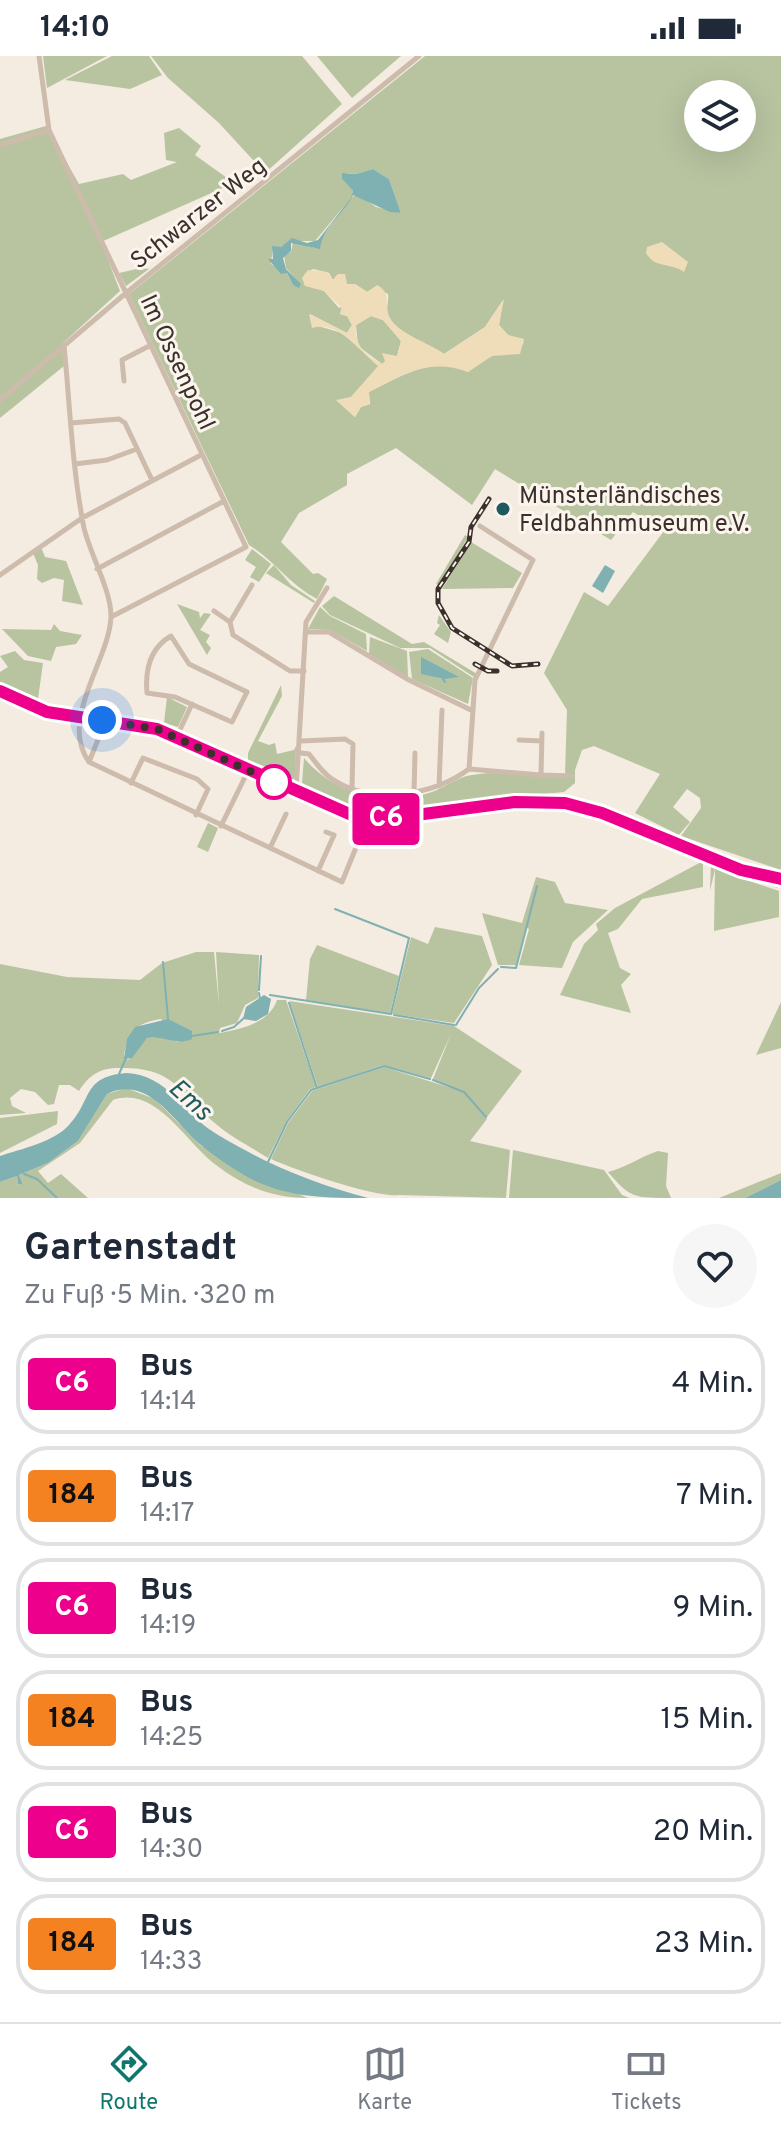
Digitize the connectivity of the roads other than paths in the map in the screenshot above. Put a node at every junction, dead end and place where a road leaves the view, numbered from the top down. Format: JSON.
{"nodes":[{"id":1,"x":39,"y":56,"type":"edge"},
{"id":2,"x":419,"y":56,"type":"edge"},
{"id":3,"x":49,"y":130,"type":"junction"},
{"id":4,"x":0,"y":145,"type":"edge"},
{"id":5,"x":126,"y":293,"type":"junction"},
{"id":6,"x":64,"y":345,"type":"junction"},
{"id":7,"x":151,"y":345,"type":"junction"},
{"id":8,"x":124,"y":381,"type":"dead end"},
{"id":9,"x":0,"y":400,"type":"edge"},
{"id":10,"x":71,"y":423,"type":"junction"},
{"id":11,"x":137,"y":449,"type":"junction"},
{"id":12,"x":201,"y":455,"type":"junction"},
{"id":13,"x":75,"y":464,"type":"junction"},
{"id":14,"x":152,"y":480,"type":"junction"},
{"id":15,"x":224,"y":501,"type":"junction"},
{"id":16,"x":82,"y":518,"type":"junction"},
{"id":17,"x":480,"y":526,"type":"dead end"},
{"id":18,"x":97,"y":569,"type":"junction"},
{"id":19,"x":0,"y":575,"type":"edge"},
{"id":20,"x":252,"y":585,"type":"dead end"},
{"id":21,"x":327,"y":588,"type":"dead end"},
{"id":22,"x":214,"y":611,"type":"dead end"},
{"id":23,"x":111,"y":617,"type":"junction"},
{"id":24,"x":230,"y":622,"type":"junction"},
{"id":25,"x":306,"y":632,"type":"junction"},
{"id":26,"x":304,"y":671,"type":"junction"},
{"id":27,"x":0,"y":691,"type":"edge"},
{"id":28,"x":192,"y":704,"type":"junction"},
{"id":29,"x":442,"y":710,"type":"dead end"},
{"id":30,"x":473,"y":711,"type":"junction"},
{"id":31,"x":82,"y":717,"type":"junction"},
{"id":32,"x":103,"y":727,"type":"dead end"},
{"id":33,"x":542,"y":733,"type":"dead end"},
{"id":34,"x":177,"y":736,"type":"junction"},
{"id":35,"x":519,"y":740,"type":"dead end"},
{"id":36,"x":301,"y":741,"type":"junction"},
{"id":37,"x":542,"y":741,"type":"junction"},
{"id":38,"x":301,"y":753,"type":"junction"},
{"id":39,"x":415,"y":753,"type":"dead end"},
{"id":40,"x":89,"y":762,"type":"junction"},
{"id":41,"x":469,"y":769,"type":"junction"},
{"id":42,"x":246,"y":775,"type":"dead end"},
{"id":43,"x":541,"y":775,"type":"junction"},
{"id":44,"x":572,"y":776,"type":"dead end"},
{"id":45,"x":131,"y":783,"type":"junction"},
{"id":46,"x":439,"y":786,"type":"junction"},
{"id":47,"x":352,"y":789,"type":"junction"},
{"id":48,"x":296,"y":792,"type":"junction"},
{"id":49,"x":414,"y":792,"type":"junction"},
{"id":50,"x":286,"y":814,"type":"dead end"},
{"id":51,"x":196,"y":815,"type":"junction"},
{"id":52,"x":368,"y":818,"type":"junction"},
{"id":53,"x":221,"y":826,"type":"junction"},
{"id":54,"x":326,"y":832,"type":"dead end"},
{"id":55,"x":270,"y":848,"type":"junction"},
{"id":56,"x":318,"y":871,"type":"junction"},
{"id":57,"x":781,"y":879,"type":"edge"}],
"edges":[{"from":1,"to":3,"type":"street","name":"Im Ossenpohl"},
{"from":2,"to":5,"type":"street","name":"Schwarzer Weg"},
{"from":3,"to":4,"type":"street"},
{"from":3,"to":5,"type":"street","name":"Im Ossenpohl"},
{"from":5,"to":6,"type":"street","name":"Schwarzer Weg"},
{"from":5,"to":7,"type":"street","name":"Im Ossenpohl"},
{"from":6,"to":9,"type":"street","name":"Schwarzer Weg"},
{"from":6,"to":10,"type":"street"},
{"from":7,"to":8,"type":"street"},
{"from":7,"to":12,"type":"street","name":"Im Ossenpohl"},
{"from":10,"to":11,"type":"street"},
{"from":10,"to":13,"type":"street"},
{"from":11,"to":13,"type":"street"},
{"from":11,"to":14,"type":"street"},
{"from":12,"to":14,"type":"street"},
{"from":12,"to":15,"type":"street","name":"Im Ossenpohl"},
{"from":13,"to":16,"type":"street"},
{"from":14,"to":16,"type":"street"},
{"from":15,"to":18,"type":"street"},
{"from":15,"to":23,"type":"street","name":"Im Ossenpohl"},
{"from":16,"to":18,"type":"street"},
{"from":16,"to":19,"type":"street"},
{"from":17,"to":30,"type":"street"},
{"from":18,"to":23,"type":"street"},
{"from":20,"to":24,"type":"street"},
{"from":21,"to":25,"type":"street"},
{"from":22,"to":24,"type":"street"},
{"from":23,"to":31,"type":"street"},
{"from":24,"to":26,"type":"street"},
{"from":25,"to":26,"type":"street"},
{"from":25,"to":30,"type":"street"},
{"from":26,"to":36,"type":"street"},
{"from":27,"to":31,"type":"main road"},
{"from":28,"to":28,"type":"street"},
{"from":28,"to":34,"type":"street"},
{"from":29,"to":46,"type":"street"},
{"from":30,"to":41,"type":"street"},
{"from":31,"to":34,"type":"main road"},
{"from":31,"to":40,"type":"street"},
{"from":32,"to":40,"type":"street"},
{"from":33,"to":37,"type":"street"},
{"from":34,"to":48,"type":"main road"},
{"from":35,"to":37,"type":"street"},
{"from":36,"to":38,"type":"street"},
{"from":36,"to":47,"type":"street"},
{"from":37,"to":43,"type":"street"},
{"from":38,"to":47,"type":"street"},
{"from":38,"to":48,"type":"street"},
{"from":39,"to":49,"type":"street"},
{"from":40,"to":45,"type":"street"},
{"from":41,"to":43,"type":"street"},
{"from":41,"to":46,"type":"street"},
{"from":42,"to":53,"type":"street"},
{"from":43,"to":44,"type":"street"},
{"from":45,"to":51,"type":"street"},
{"from":45,"to":51,"type":"street"},
{"from":46,"to":49,"type":"street"},
{"from":47,"to":49,"type":"street"},
{"from":48,"to":52,"type":"main road"},
{"from":50,"to":55,"type":"street"},
{"from":51,"to":53,"type":"street"},
{"from":52,"to":56,"type":"street"},
{"from":52,"to":57,"type":"main road"},
{"from":53,"to":55,"type":"street"},
{"from":54,"to":56,"type":"street"},
{"from":55,"to":56,"type":"street"}]}
